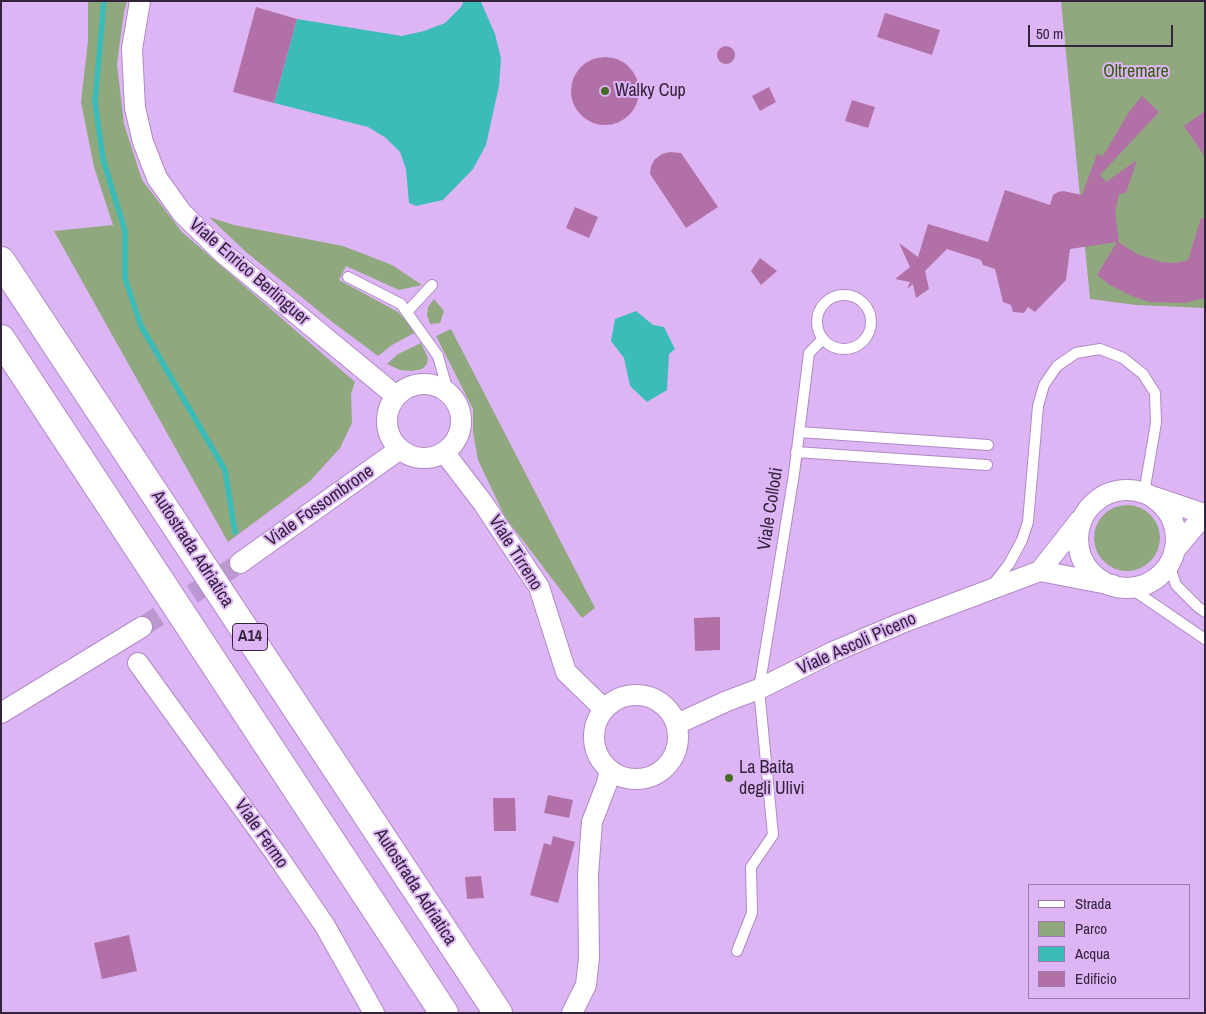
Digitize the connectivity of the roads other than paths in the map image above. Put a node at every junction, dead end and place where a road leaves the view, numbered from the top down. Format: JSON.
{"nodes":[{"id":1,"x":140,"y":1,"type":"edge"},
{"id":2,"x":1,"y":261,"type":"edge"},
{"id":3,"x":348,"y":277,"type":"dead end"},
{"id":4,"x":432,"y":285,"type":"dead end"},
{"id":5,"x":407,"y":312,"type":"junction"},
{"id":6,"x":1,"y":339,"type":"edge"},
{"id":7,"x":823,"y":339,"type":"junction"},
{"id":8,"x":448,"y":392,"type":"junction"},
{"id":9,"x":396,"y":396,"type":"junction"},
{"id":10,"x":799,"y":432,"type":"junction"},
{"id":11,"x":988,"y":445,"type":"dead end"},
{"id":12,"x":400,"y":449,"type":"junction"},
{"id":13,"x":444,"y":452,"type":"junction"},
{"id":14,"x":796,"y":452,"type":"junction"},
{"id":15,"x":987,"y":466,"type":"dead end"},
{"id":16,"x":1144,"y":493,"type":"junction"},
{"id":17,"x":1087,"y":510,"type":"junction"},
{"id":18,"x":1204,"y":514,"type":"edge"},
{"id":19,"x":1172,"y":557,"type":"junction"},
{"id":20,"x":240,"y":563,"type":"tunnel mouth"},
{"id":21,"x":1040,"y":571,"type":"junction"},
{"id":22,"x":1121,"y":586,"type":"junction"},
{"id":23,"x":989,"y":590,"type":"junction"},
{"id":24,"x":1205,"y":612,"type":"edge"},
{"id":25,"x":142,"y":627,"type":"tunnel mouth"},
{"id":26,"x":1205,"y":639,"type":"edge"},
{"id":27,"x":138,"y":663,"type":"dead end"},
{"id":28,"x":759,"y":689,"type":"junction"},
{"id":29,"x":604,"y":709,"type":"junction"},
{"id":30,"x":1,"y":712,"type":"edge"},
{"id":31,"x":676,"y":724,"type":"junction"},
{"id":32,"x":610,"y":770,"type":"junction"},
{"id":33,"x":737,"y":951,"type":"dead end"},
{"id":34,"x":374,"y":1013,"type":"edge"},
{"id":35,"x":444,"y":1013,"type":"edge"},
{"id":36,"x":498,"y":1013,"type":"edge"},
{"id":37,"x":572,"y":1013,"type":"edge"}],
"edges":[{"from":1,"to":9,"type":"street","name":"Viale Enrico Berlinguer"},
{"from":2,"to":36,"type":"highway","name":"Autostrada Adriatica","number":"A14"},
{"from":3,"to":5,"type":"lane"},
{"from":4,"to":5,"type":"lane"},
{"from":5,"to":8,"type":"lane"},
{"from":6,"to":35,"type":"highway","number":"A14"},
{"from":7,"to":7,"type":"lane"},
{"from":7,"to":10,"type":"lane","name":"Viale Collodi"},
{"from":8,"to":9,"type":"street"},
{"from":8,"to":13,"type":"street"},
{"from":9,"to":12,"type":"street"},
{"from":10,"to":11,"type":"lane"},
{"from":10,"to":14,"type":"lane","name":"Viale Collodi"},
{"from":12,"to":13,"type":"street"},
{"from":12,"to":20,"type":"street","name":"Viale Fossombrone"},
{"from":13,"to":29,"type":"street","name":"Viale Tirreno"},
{"from":14,"to":15,"type":"lane"},
{"from":14,"to":28,"type":"lane","name":"Viale Collodi"},
{"from":16,"to":17,"type":"street"},
{"from":16,"to":18,"type":"street"},
{"from":16,"to":19,"type":"street"},
{"from":16,"to":23,"type":"lane"},
{"from":17,"to":21,"type":"street"},
{"from":17,"to":22,"type":"street"},
{"from":18,"to":19,"type":"street"},
{"from":19,"to":22,"type":"street"},
{"from":19,"to":24,"type":"lane"},
{"from":21,"to":22,"type":"street"},
{"from":21,"to":23,"type":"street","name":"Viale Ascoli Piceno"},
{"from":22,"to":26,"type":"lane"},
{"from":23,"to":28,"type":"street","name":"Viale Ascoli Piceno"},
{"from":25,"to":30,"type":"street"},
{"from":27,"to":34,"type":"street","name":"Viale Fermo"},
{"from":28,"to":31,"type":"street","name":"Viale Ascoli Piceno"},
{"from":28,"to":33,"type":"lane","name":"Viale Collodi"},
{"from":29,"to":31,"type":"street"},
{"from":29,"to":32,"type":"street"},
{"from":31,"to":32,"type":"street"},
{"from":32,"to":37,"type":"street"}]}
